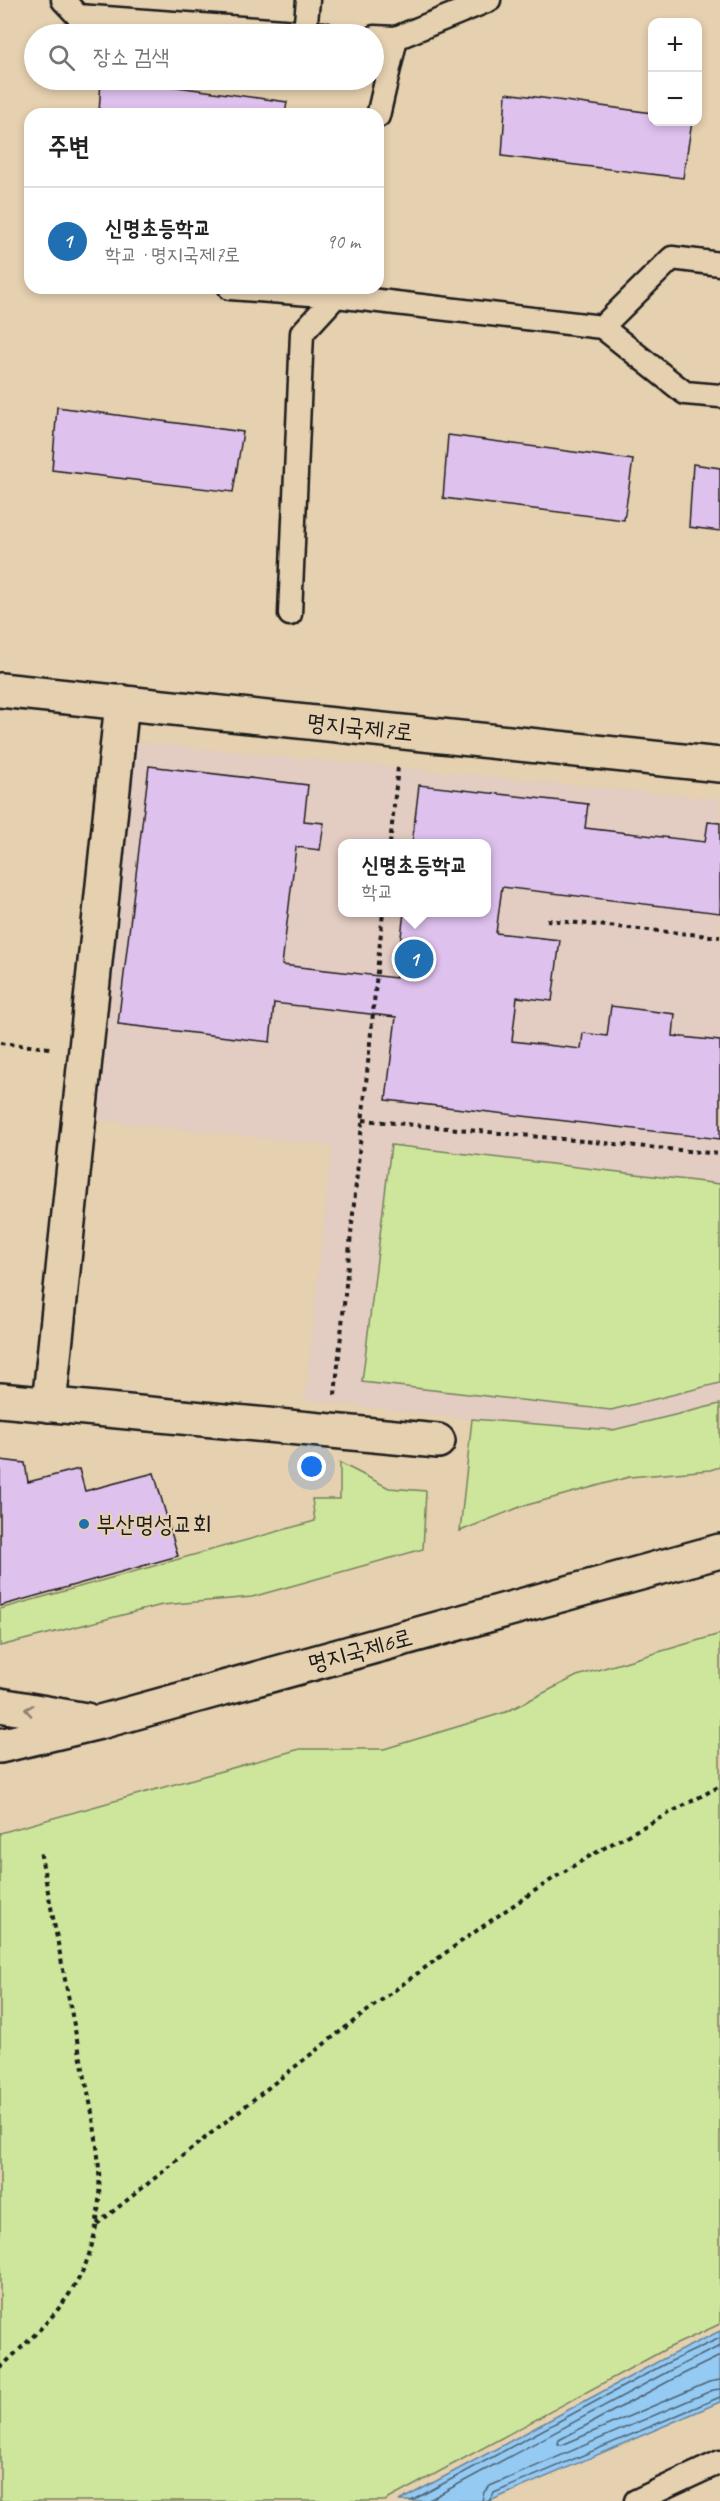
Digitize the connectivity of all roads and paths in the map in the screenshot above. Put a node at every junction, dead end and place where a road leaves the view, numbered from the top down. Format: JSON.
{"nodes":[{"id":1,"x":63,"y":0,"type":"edge"},
{"id":2,"x":308,"y":0,"type":"edge"},
{"id":3,"x":489,"y":0,"type":"edge"},
{"id":4,"x":183,"y":24,"type":"edge"},
{"id":5,"x":313,"y":24,"type":"edge"},
{"id":6,"x":384,"y":37,"type":"edge"},
{"id":7,"x":396,"y":38,"type":"junction"},
{"id":8,"x":384,"y":90,"type":"edge"},
{"id":9,"x":384,"y":90,"type":"edge"},
{"id":10,"x":380,"y":108,"type":"edge"},
{"id":11,"x":720,"y":264,"type":"edge"},
{"id":12,"x":335,"y":294,"type":"edge"},
{"id":13,"x":352,"y":294,"type":"edge"},
{"id":14,"x":602,"y":327,"type":"junction"},
{"id":15,"x":720,"y":396,"type":"edge"},
{"id":16,"x":290,"y":614,"type":"dead end"},
{"id":17,"x":0,"y":690,"type":"edge"},
{"id":18,"x":122,"y":702,"type":"junction"},
{"id":19,"x":399,"y":760,"type":"dead end"},
{"id":20,"x":720,"y":765,"type":"edge"},
{"id":21,"x":390,"y":839,"type":"edge"},
{"id":22,"x":383,"y":917,"type":"edge"},
{"id":23,"x":547,"y":920,"type":"dead end"},
{"id":24,"x":720,"y":937,"type":"edge"},
{"id":25,"x":0,"y":1043,"type":"edge"},
{"id":26,"x":51,"y":1048,"type":"dead end"},
{"id":27,"x":363,"y":1120,"type":"junction"},
{"id":28,"x":720,"y":1154,"type":"edge"},
{"id":29,"x":0,"y":1400,"type":"edge"},
{"id":30,"x":49,"y":1405,"type":"junction"},
{"id":31,"x":334,"y":1405,"type":"dead end"},
{"id":32,"x":438,"y":1441,"type":"dead end"},
{"id":33,"x":720,"y":1551,"type":"edge"},
{"id":34,"x":0,"y":1705,"type":"edge"},
{"id":35,"x":100,"y":1722,"type":"junction"},
{"id":36,"x":0,"y":1746,"type":"edge"},
{"id":37,"x":720,"y":1786,"type":"edge"},
{"id":38,"x":40,"y":1851,"type":"dead end"},
{"id":39,"x":97,"y":2224,"type":"junction"},
{"id":40,"x":0,"y":2368,"type":"edge"},
{"id":41,"x":720,"y":2462,"type":"edge"},
{"id":42,"x":636,"y":2501,"type":"edge"}],
"edges":[{"from":1,"to":4,"type":"lane"},
{"from":2,"to":5,"type":"lane"},
{"from":3,"to":7,"type":"lane"},
{"from":6,"to":7,"type":"lane"},
{"from":7,"to":9,"type":"lane"},
{"from":8,"to":10,"type":"lane"},
{"from":11,"to":14,"type":"lane"},
{"from":12,"to":16,"type":"lane"},
{"from":13,"to":14,"type":"lane"},
{"from":14,"to":15,"type":"lane"},
{"from":17,"to":18,"type":"street","name":"명지국제7로"},
{"from":18,"to":20,"type":"street","name":"명지국제7로"},
{"from":18,"to":30,"type":"street"},
{"from":19,"to":21,"type":"path"},
{"from":22,"to":27,"type":"path"},
{"from":23,"to":24,"type":"path"},
{"from":25,"to":26,"type":"path"},
{"from":27,"to":28,"type":"path"},
{"from":27,"to":31,"type":"path"},
{"from":29,"to":30,"type":"street"},
{"from":30,"to":32,"type":"street"},
{"from":33,"to":35,"type":"street","name":"명지국제6로"},
{"from":35,"to":34,"type":"street","one_way":true},
{"from":35,"to":36,"type":"street","name":"명지국제6로"},
{"from":37,"to":39,"type":"path"},
{"from":38,"to":39,"type":"path"},
{"from":39,"to":40,"type":"path"},
{"from":41,"to":42,"type":"lane"}]}
